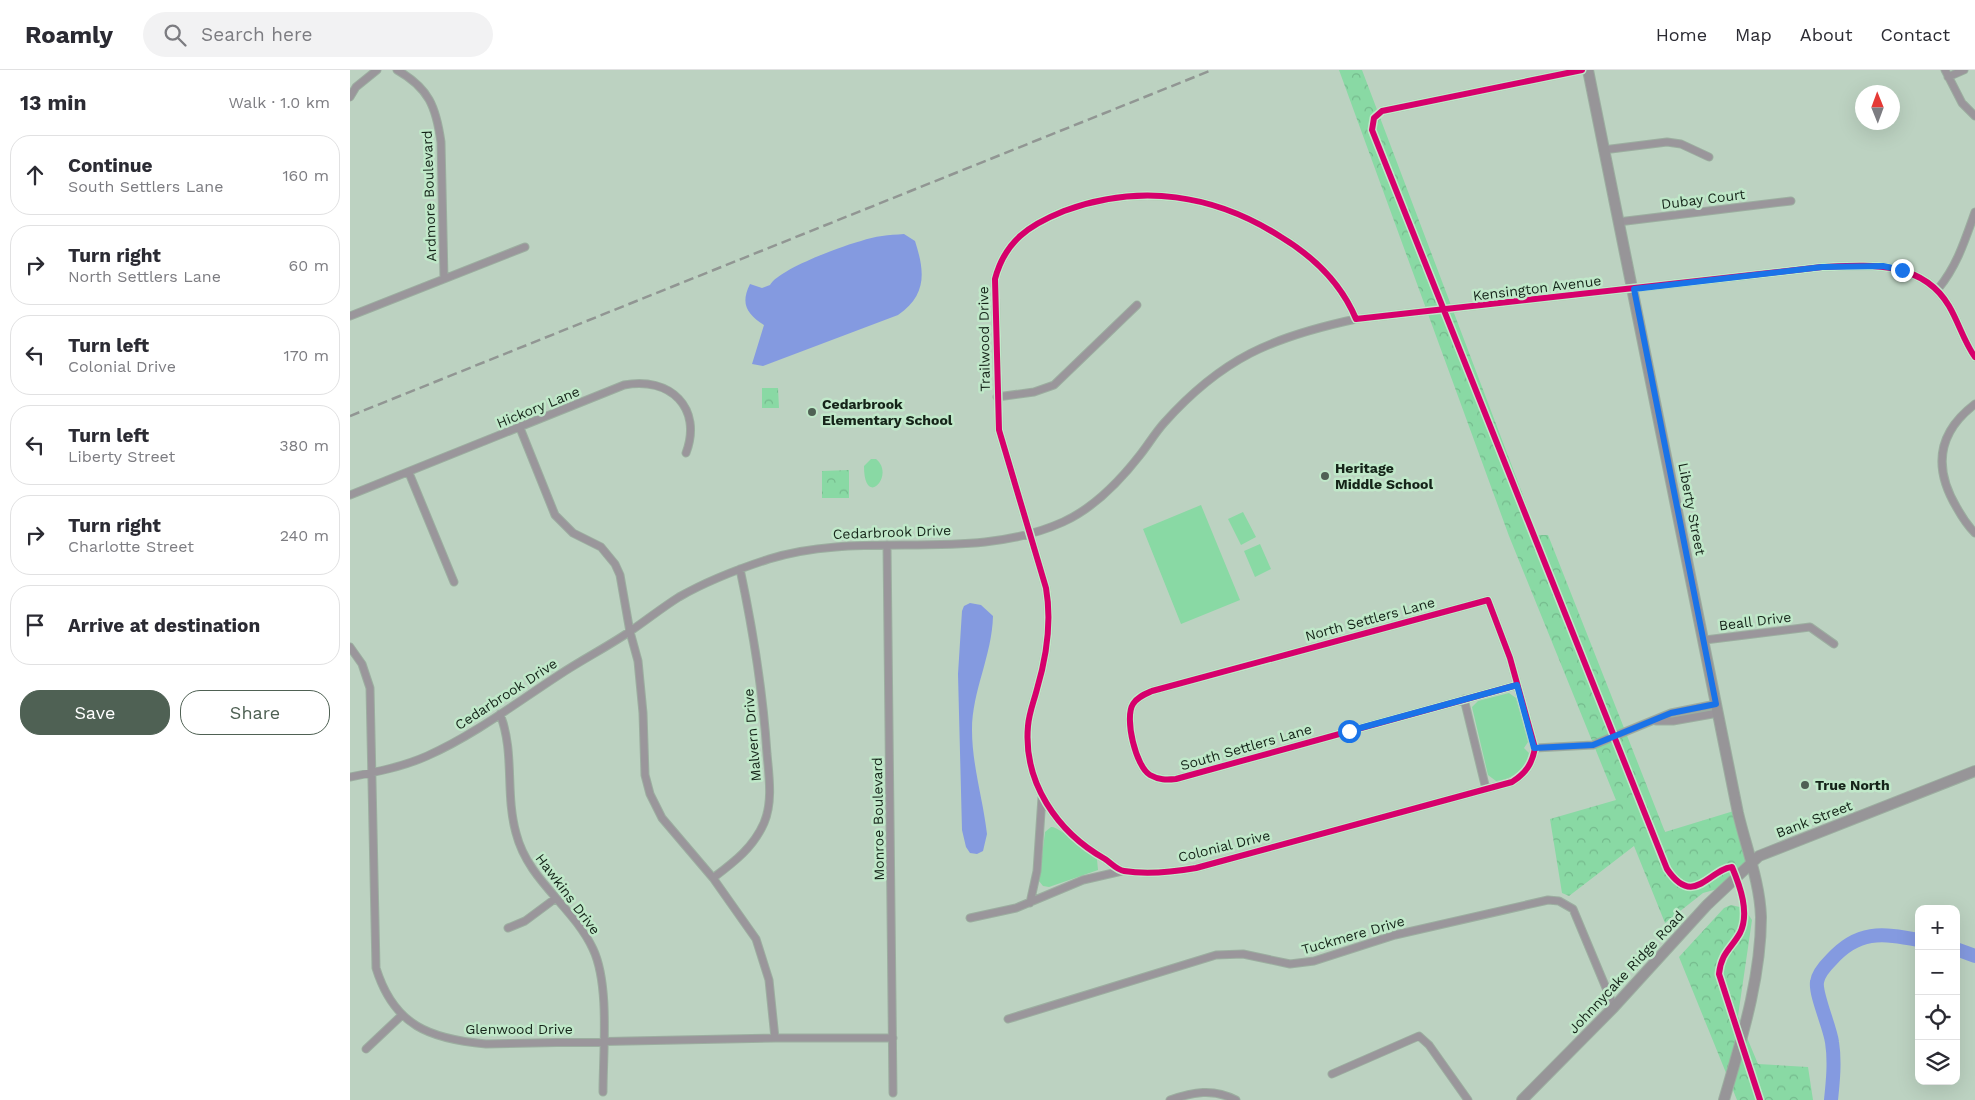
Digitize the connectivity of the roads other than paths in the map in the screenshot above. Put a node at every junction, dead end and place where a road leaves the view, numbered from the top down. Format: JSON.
{"nodes":[{"id":1,"x":377,"y":70,"type":"edge"},
{"id":2,"x":397,"y":70,"type":"edge"},
{"id":3,"x":1582,"y":70,"type":"edge"},
{"id":4,"x":1588,"y":70,"type":"edge"},
{"id":5,"x":1964,"y":70,"type":"edge"},
{"id":6,"x":1947,"y":73,"type":"edge"},
{"id":7,"x":350,"y":96,"type":"edge"},
{"id":8,"x":1382,"y":111,"type":"dead end"},
{"id":9,"x":1975,"y":116,"type":"edge"},
{"id":10,"x":1603,"y":150,"type":"junction"},
{"id":11,"x":1709,"y":157,"type":"dead end"},
{"id":12,"x":1791,"y":201,"type":"dead end"},
{"id":13,"x":1975,"y":212,"type":"edge"},
{"id":14,"x":1618,"y":222,"type":"junction"},
{"id":15,"x":525,"y":247,"type":"dead end"},
{"id":16,"x":444,"y":279,"type":"junction"},
{"id":17,"x":1634,"y":289,"type":"junction"},
{"id":18,"x":1938,"y":289,"type":"junction"},
{"id":19,"x":1137,"y":305,"type":"dead end"},
{"id":20,"x":350,"y":316,"type":"edge"},
{"id":21,"x":1356,"y":319,"type":"junction"},
{"id":22,"x":1975,"y":357,"type":"edge"},
{"id":23,"x":997,"y":396,"type":"junction"},
{"id":24,"x":1975,"y":404,"type":"edge"},
{"id":25,"x":520,"y":428,"type":"junction"},
{"id":26,"x":686,"y":454,"type":"dead end"},
{"id":27,"x":409,"y":472,"type":"junction"},
{"id":28,"x":350,"y":495,"type":"edge"},
{"id":29,"x":1975,"y":533,"type":"edge"},
{"id":30,"x":1030,"y":534,"type":"junction"},
{"id":31,"x":886,"y":545,"type":"junction"},
{"id":32,"x":740,"y":569,"type":"junction"},
{"id":33,"x":454,"y":582,"type":"dead end"},
{"id":34,"x":630,"y":632,"type":"junction"},
{"id":35,"x":1705,"y":640,"type":"junction"},
{"id":36,"x":1834,"y":644,"type":"dead end"},
{"id":37,"x":350,"y":647,"type":"edge"},
{"id":38,"x":1517,"y":685,"type":"junction"},
{"id":39,"x":1464,"y":699,"type":"junction"},
{"id":40,"x":1717,"y":708,"type":"junction"},
{"id":41,"x":500,"y":714,"type":"junction"},
{"id":42,"x":1130,"y":725,"type":"joint"},
{"id":43,"x":1534,"y":748,"type":"junction"},
{"id":44,"x":1975,"y":771,"type":"edge"},
{"id":45,"x":372,"y":773,"type":"junction"},
{"id":46,"x":350,"y":777,"type":"edge"},
{"id":47,"x":1486,"y":789,"type":"junction"},
{"id":48,"x":1042,"y":797,"type":"junction"},
{"id":49,"x":1750,"y":865,"type":"junction"},
{"id":50,"x":1122,"y":871,"type":"junction"},
{"id":51,"x":713,"y":878,"type":"junction"},
{"id":52,"x":556,"y":898,"type":"junction"},
{"id":53,"x":1030,"y":903,"type":"junction"},
{"id":54,"x":970,"y":918,"type":"dead end"},
{"id":55,"x":508,"y":928,"type":"dead end"},
{"id":56,"x":1614,"y":1007,"type":"junction"},
{"id":57,"x":401,"y":1016,"type":"junction"},
{"id":58,"x":1008,"y":1019,"type":"dead end"},
{"id":59,"x":775,"y":1038,"type":"junction"},
{"id":60,"x":893,"y":1038,"type":"junction"},
{"id":61,"x":603,"y":1042,"type":"junction"},
{"id":62,"x":366,"y":1049,"type":"dead end"},
{"id":63,"x":1332,"y":1074,"type":"dead end"},
{"id":64,"x":603,"y":1092,"type":"dead end"},
{"id":65,"x":893,"y":1093,"type":"dead end"},
{"id":66,"x":1170,"y":1100,"type":"edge"},
{"id":67,"x":1236,"y":1100,"type":"edge"},
{"id":68,"x":1468,"y":1100,"type":"edge"},
{"id":69,"x":1522,"y":1100,"type":"edge"},
{"id":70,"x":1724,"y":1100,"type":"edge"}],
"edges":[{"from":1,"to":7,"type":"street"},
{"from":2,"to":16,"type":"street","name":"Ardmore Boulevard"},
{"from":3,"to":8,"type":"street"},
{"from":4,"to":10,"type":"street","name":"Liberty Street"},
{"from":5,"to":6,"type":"street"},
{"from":6,"to":9,"type":"street"},
{"from":10,"to":11,"type":"street"},
{"from":10,"to":14,"type":"street","name":"Liberty Street"},
{"from":12,"to":14,"type":"street","name":"Dubay Court"},
{"from":13,"to":18,"type":"street"},
{"from":14,"to":17,"type":"street","name":"Liberty Street"},
{"from":15,"to":16,"type":"street"},
{"from":16,"to":20,"type":"street"},
{"from":17,"to":18,"type":"street","name":"Kensington Avenue"},
{"from":17,"to":21,"type":"street","name":"Kensington Avenue"},
{"from":17,"to":35,"type":"street","name":"Liberty Street"},
{"from":18,"to":22,"type":"street"},
{"from":19,"to":23,"type":"street"},
{"from":21,"to":23,"type":"street","name":"Trailwood Drive"},
{"from":21,"to":30,"type":"street","name":"Cedarbrook Drive"},
{"from":23,"to":30,"type":"street","name":"Trailwood Drive"},
{"from":24,"to":29,"type":"street"},
{"from":25,"to":26,"type":"street","name":"Hickory Lane"},
{"from":25,"to":27,"type":"street","name":"Hickory Lane"},
{"from":25,"to":34,"type":"street"},
{"from":27,"to":28,"type":"street","name":"Hickory Lane"},
{"from":27,"to":33,"type":"street"},
{"from":30,"to":31,"type":"street","name":"Cedarbrook Drive"},
{"from":30,"to":48,"type":"street"},
{"from":31,"to":32,"type":"street","name":"Cedarbrook Drive"},
{"from":31,"to":60,"type":"street","name":"Monroe Boulevard"},
{"from":32,"to":34,"type":"street","name":"Cedarbrook Drive"},
{"from":32,"to":51,"type":"street","name":"Malvern Drive"},
{"from":34,"to":41,"type":"street","name":"Cedarbrook Drive"},
{"from":34,"to":51,"type":"street"},
{"from":35,"to":36,"type":"street","name":"Beall Drive"},
{"from":35,"to":40,"type":"street","name":"Liberty Street"},
{"from":37,"to":45,"type":"street"},
{"from":38,"to":39,"type":"street","name":"South Settlers Lane"},
{"from":38,"to":42,"type":"street","name":"North Settlers Lane"},
{"from":38,"to":43,"type":"street","name":"North Settlers Lane"},
{"from":39,"to":42,"type":"street","name":"South Settlers Lane"},
{"from":39,"to":47,"type":"street"},
{"from":40,"to":43,"type":"street"},
{"from":40,"to":49,"type":"street","name":"Liberty Street"},
{"from":41,"to":45,"type":"street","name":"Cedarbrook Drive"},
{"from":41,"to":52,"type":"street","name":"Hawkins Drive"},
{"from":43,"to":47,"type":"street","name":"Colonial Drive"},
{"from":44,"to":49,"type":"street","name":"Bank Street"},
{"from":45,"to":46,"type":"street","name":"Cedarbrook Drive"},
{"from":45,"to":57,"type":"street","name":"Glenwood Drive"},
{"from":47,"to":50,"type":"street","name":"Colonial Drive"},
{"from":48,"to":50,"type":"street"},
{"from":48,"to":53,"type":"street"},
{"from":49,"to":56,"type":"street","name":"Johnnycake Ridge Road"},
{"from":49,"to":70,"type":"street","name":"Liberty Street"},
{"from":50,"to":53,"type":"street","name":"Colonial Drive"},
{"from":51,"to":59,"type":"street"},
{"from":52,"to":55,"type":"street"},
{"from":52,"to":61,"type":"street","name":"Hawkins Drive"},
{"from":53,"to":54,"type":"street","name":"Colonial Drive"},
{"from":56,"to":58,"type":"street","name":"Tuckmere Drive"},
{"from":56,"to":69,"type":"street","name":"Johnnycake Ridge Road"},
{"from":57,"to":61,"type":"street","name":"Glenwood Drive"},
{"from":57,"to":62,"type":"street"},
{"from":59,"to":60,"type":"street","name":"Glenwood Drive"},
{"from":59,"to":61,"type":"street","name":"Glenwood Drive"},
{"from":60,"to":65,"type":"street","name":"Monroe Boulevard"},
{"from":61,"to":64,"type":"street","name":"Hawkins Drive"},
{"from":63,"to":68,"type":"street"},
{"from":66,"to":67,"type":"street"}]}
